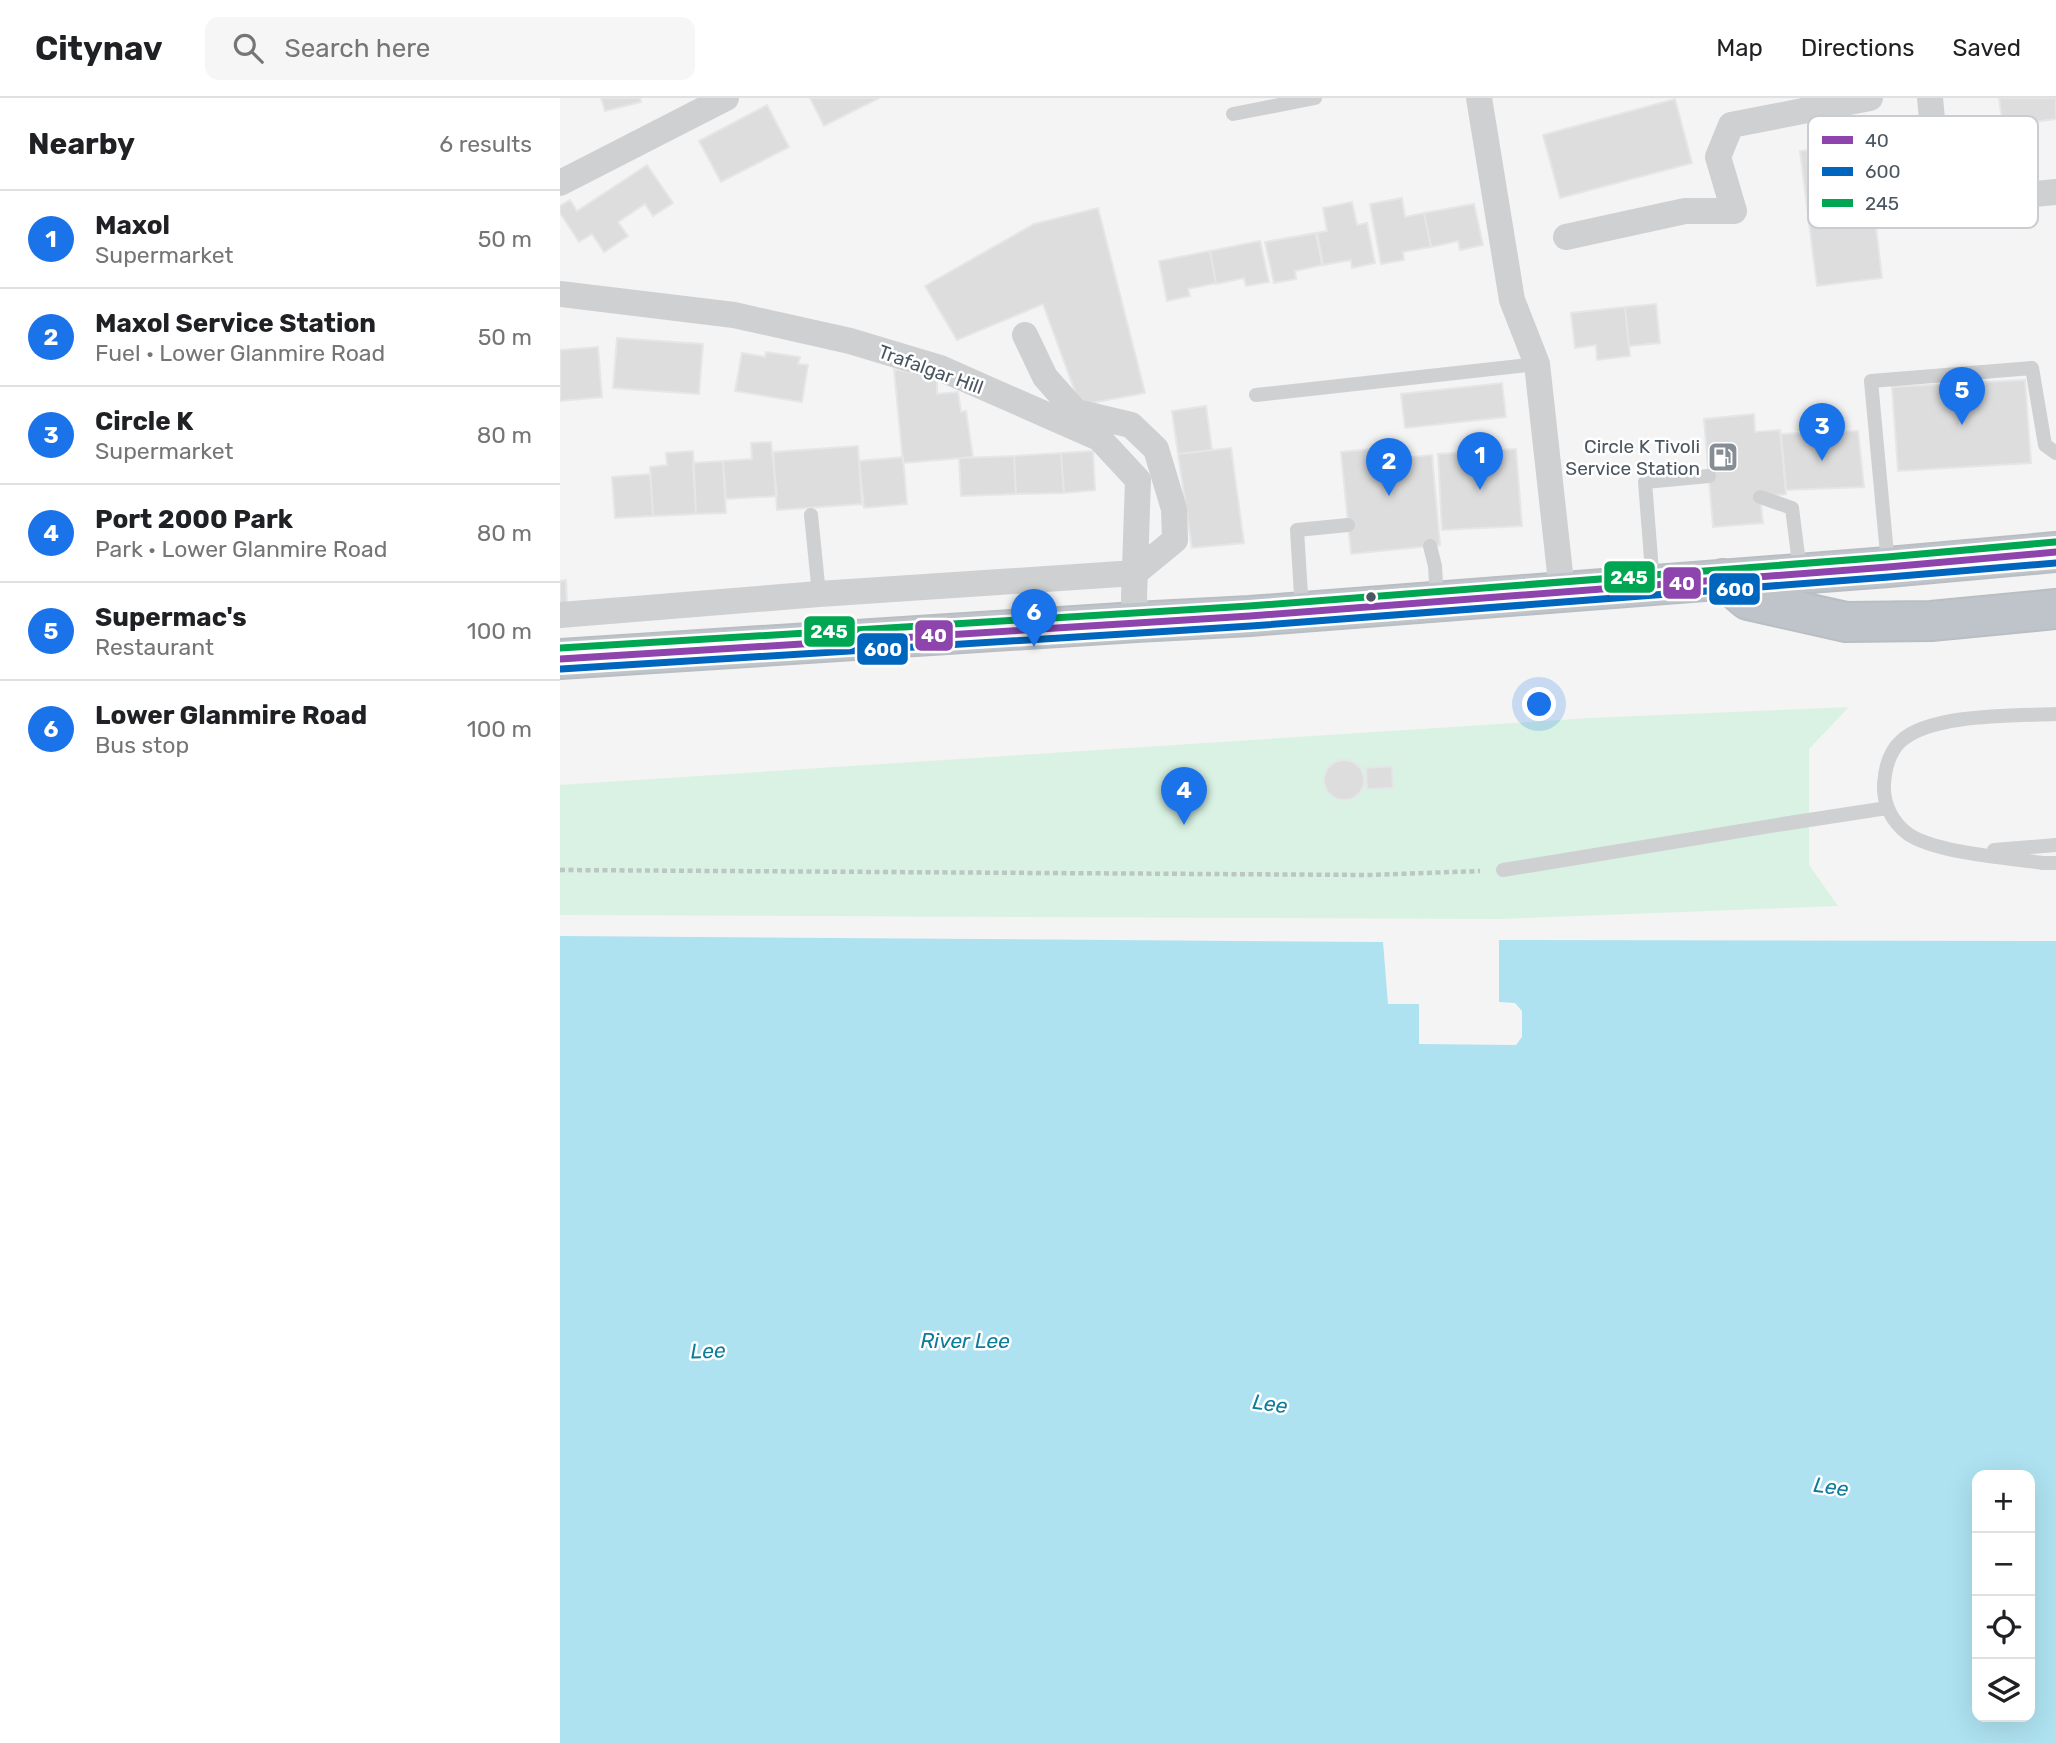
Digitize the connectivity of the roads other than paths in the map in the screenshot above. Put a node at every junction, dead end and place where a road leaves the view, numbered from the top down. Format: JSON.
{"nodes":[{"id":1,"x":726,"y":98,"type":"edge"},
{"id":2,"x":1315,"y":98,"type":"edge"},
{"id":3,"x":1479,"y":98,"type":"edge"},
{"id":4,"x":1870,"y":98,"type":"edge"},
{"id":5,"x":1930,"y":98,"type":"edge"},
{"id":6,"x":1233,"y":114,"type":"dead end"},
{"id":7,"x":1932,"y":116,"type":"edge"},
{"id":8,"x":560,"y":183,"type":"edge"},
{"id":9,"x":2056,"y":192,"type":"edge"},
{"id":10,"x":2038,"y":194,"type":"edge"},
{"id":11,"x":1566,"y":237,"type":"dead end"},
{"id":12,"x":560,"y":294,"type":"edge"},
{"id":13,"x":1025,"y":335,"type":"dead end"},
{"id":14,"x":1537,"y":364,"type":"junction"},
{"id":15,"x":1256,"y":396,"type":"dead end"},
{"id":16,"x":2056,"y":453,"type":"edge"},
{"id":17,"x":1709,"y":476,"type":"dead end"},
{"id":18,"x":1760,"y":497,"type":"dead end"},
{"id":19,"x":811,"y":515,"type":"dead end"},
{"id":20,"x":1348,"y":525,"type":"dead end"},
{"id":21,"x":1430,"y":546,"type":"dead end"},
{"id":22,"x":2056,"y":552,"type":"edge"},
{"id":23,"x":1888,"y":566,"type":"junction"},
{"id":24,"x":1135,"y":573,"type":"junction"},
{"id":25,"x":1800,"y":573,"type":"junction"},
{"id":26,"x":1723,"y":579,"type":"junction"},
{"id":27,"x":1653,"y":585,"type":"junction"},
{"id":28,"x":1562,"y":591,"type":"junction"},
{"id":29,"x":819,"y":594,"type":"junction"},
{"id":30,"x":1437,"y":601,"type":"junction"},
{"id":31,"x":2056,"y":609,"type":"edge"},
{"id":32,"x":1302,"y":612,"type":"junction"},
{"id":33,"x":560,"y":615,"type":"edge"},
{"id":34,"x":1136,"y":622,"type":"junction"},
{"id":35,"x":560,"y":659,"type":"edge"},
{"id":36,"x":2056,"y":714,"type":"edge"},
{"id":37,"x":1887,"y":808,"type":"junction"},
{"id":38,"x":2056,"y":845,"type":"edge"},
{"id":39,"x":1972,"y":852,"type":"junction"},
{"id":40,"x":2056,"y":863,"type":"edge"},
{"id":41,"x":1503,"y":870,"type":"road end"}],
"edges":[{"from":1,"to":8,"type":"street"},
{"from":2,"to":6,"type":"lane"},
{"from":3,"to":14,"type":"street"},
{"from":4,"to":11,"type":"street"},
{"from":5,"to":7,"type":"street"},
{"from":9,"to":10,"type":"street"},
{"from":12,"to":24,"type":"street","name":"Trafalgar Hill"},
{"from":13,"to":24,"type":"street"},
{"from":14,"to":15,"type":"lane"},
{"from":14,"to":28,"type":"street"},
{"from":16,"to":23,"type":"lane"},
{"from":17,"to":27,"type":"lane"},
{"from":18,"to":25,"type":"lane"},
{"from":19,"to":29,"type":"lane"},
{"from":20,"to":32,"type":"lane"},
{"from":21,"to":30,"type":"lane"},
{"from":22,"to":23,"type":"highway"},
{"from":23,"to":25,"type":"highway"},
{"from":24,"to":29,"type":"street"},
{"from":24,"to":34,"type":"street","name":"Trafalgar Hill"},
{"from":25,"to":26,"type":"highway"},
{"from":26,"to":27,"type":"highway"},
{"from":26,"to":31,"type":"highway"},
{"from":27,"to":28,"type":"highway"},
{"from":28,"to":30,"type":"highway"},
{"from":29,"to":33,"type":"street"},
{"from":30,"to":32,"type":"highway"},
{"from":32,"to":34,"type":"highway"},
{"from":34,"to":35,"type":"highway"},
{"from":36,"to":37,"type":"lane"},
{"from":37,"to":39,"type":"lane"},
{"from":37,"to":41,"type":"lane"},
{"from":38,"to":39,"type":"lane"},
{"from":39,"to":40,"type":"lane"}]}
